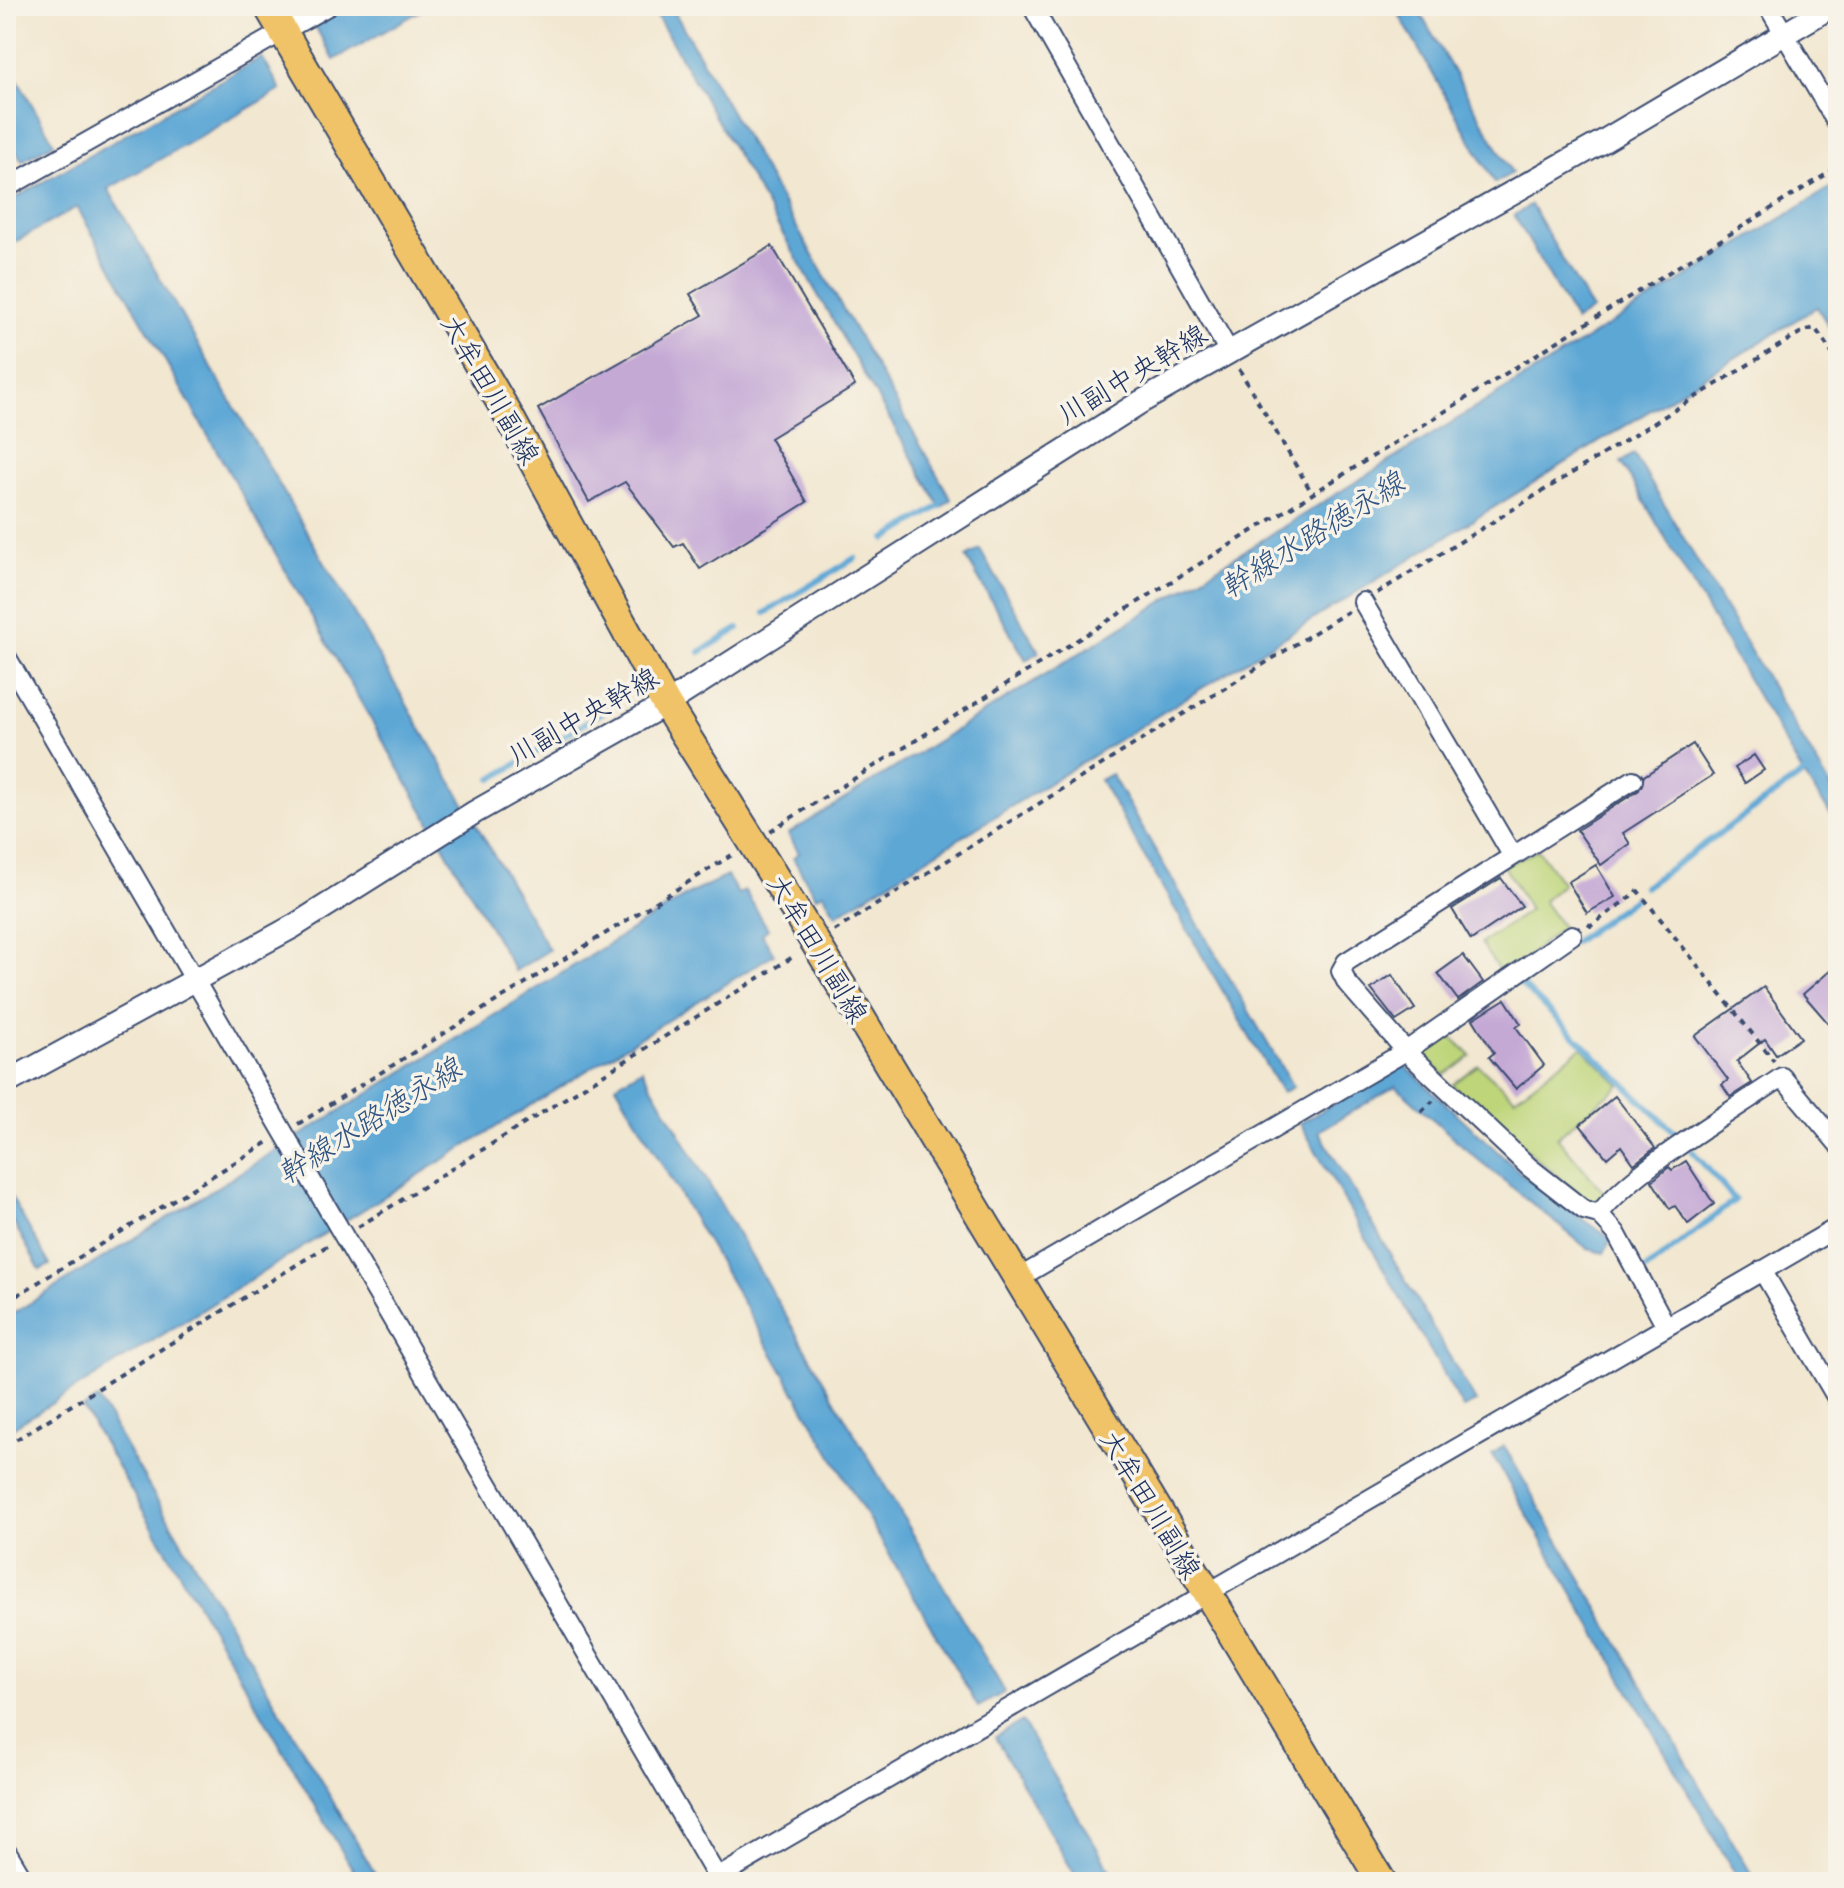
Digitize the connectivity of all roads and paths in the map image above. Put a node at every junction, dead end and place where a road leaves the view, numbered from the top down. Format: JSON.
{"nodes":[{"id":1,"x":268,"y":6,"type":"edge"},
{"id":2,"x":328,"y":6,"type":"edge"},
{"id":3,"x":1032,"y":6,"type":"edge"},
{"id":4,"x":1768,"y":6,"type":"edge"},
{"id":5,"x":1832,"y":6,"type":"edge"},
{"id":6,"x":283,"y":31,"type":"junction"},
{"id":7,"x":1785,"y":34,"type":"junction"},
{"id":8,"x":1838,"y":125,"type":"edge"},
{"id":9,"x":1838,"y":167,"type":"edge"},
{"id":10,"x":6,"y":188,"type":"edge"},
{"id":11,"x":1228,"y":350,"type":"junction"},
{"id":12,"x":1838,"y":362,"type":"edge"},
{"id":13,"x":1312,"y":493,"type":"junction"},
{"id":14,"x":1363,"y":602,"type":"junction"},
{"id":15,"x":6,"y":656,"type":"edge"},
{"id":16,"x":666,"y":704,"type":"junction"},
{"id":17,"x":1633,"y":780,"type":"dead end"},
{"id":18,"x":752,"y":842,"type":"junction"},
{"id":19,"x":1512,"y":855,"type":"junction"},
{"id":20,"x":1577,"y":928,"type":"joint"},
{"id":21,"x":815,"y":942,"type":"junction"},
{"id":22,"x":193,"y":982,"type":"junction"},
{"id":23,"x":1406,"y":1051,"type":"junction"},
{"id":24,"x":1782,"y":1077,"type":"junction"},
{"id":25,"x":6,"y":1083,"type":"edge"},
{"id":26,"x":282,"y":1134,"type":"junction"},
{"id":27,"x":1838,"y":1144,"type":"edge"},
{"id":28,"x":1599,"y":1214,"type":"junction"},
{"id":29,"x":1838,"y":1227,"type":"edge"},
{"id":30,"x":342,"y":1237,"type":"junction"},
{"id":31,"x":1762,"y":1270,"type":"junction"},
{"id":32,"x":1017,"y":1279,"type":"junction"},
{"id":33,"x":6,"y":1302,"type":"edge"},
{"id":34,"x":1666,"y":1326,"type":"junction"},
{"id":35,"x":1838,"y":1400,"type":"edge"},
{"id":36,"x":6,"y":1446,"type":"edge"},
{"id":37,"x":1205,"y":1594,"type":"junction"},
{"id":38,"x":6,"y":1850,"type":"edge"},
{"id":39,"x":716,"y":1881,"type":"edge"},
{"id":40,"x":25,"y":1882,"type":"edge"},
{"id":41,"x":1382,"y":1882,"type":"edge"}],
"edges":[{"from":1,"to":6,"type":"main road","name":"大牟田川副線"},
{"from":2,"to":6,"type":"street"},
{"from":3,"to":11,"type":"street"},
{"from":4,"to":7,"type":"street"},
{"from":5,"to":7,"type":"street","name":"川副中央幹線"},
{"from":6,"to":10,"type":"street"},
{"from":6,"to":16,"type":"main road","name":"大牟田川副線"},
{"from":7,"to":8,"type":"street"},
{"from":7,"to":11,"type":"street","name":"川副中央幹線"},
{"from":9,"to":13,"type":"path"},
{"from":11,"to":13,"type":"path"},
{"from":11,"to":16,"type":"street","name":"川副中央幹線"},
{"from":12,"to":14,"type":"path"},
{"from":13,"to":18,"type":"path"},
{"from":14,"to":19,"type":"street"},
{"from":14,"to":21,"type":"path"},
{"from":15,"to":22,"type":"street"},
{"from":16,"to":18,"type":"main road","name":"大牟田川副線"},
{"from":16,"to":22,"type":"street","name":"川副中央幹線"},
{"from":17,"to":19,"type":"street"},
{"from":18,"to":21,"type":"main road","name":"大牟田川副線"},
{"from":18,"to":26,"type":"path"},
{"from":19,"to":23,"type":"street"},
{"from":20,"to":23,"type":"street"},
{"from":20,"to":24,"type":"path"},
{"from":21,"to":30,"type":"path"},
{"from":21,"to":32,"type":"main road","name":"大牟田川副線"},
{"from":22,"to":25,"type":"street"},
{"from":22,"to":26,"type":"street"},
{"from":23,"to":28,"type":"street"},
{"from":23,"to":32,"type":"street"},
{"from":24,"to":27,"type":"street"},
{"from":24,"to":28,"type":"street"},
{"from":26,"to":30,"type":"street"},
{"from":26,"to":33,"type":"path"},
{"from":28,"to":34,"type":"street"},
{"from":29,"to":31,"type":"street"},
{"from":30,"to":36,"type":"path"},
{"from":30,"to":39,"type":"street"},
{"from":31,"to":34,"type":"street"},
{"from":31,"to":35,"type":"street"},
{"from":32,"to":37,"type":"main road","name":"大牟田川副線"},
{"from":34,"to":37,"type":"street"},
{"from":37,"to":39,"type":"street"},
{"from":37,"to":41,"type":"main road","name":"大牟田川副線"},
{"from":38,"to":40,"type":"street"}]}
